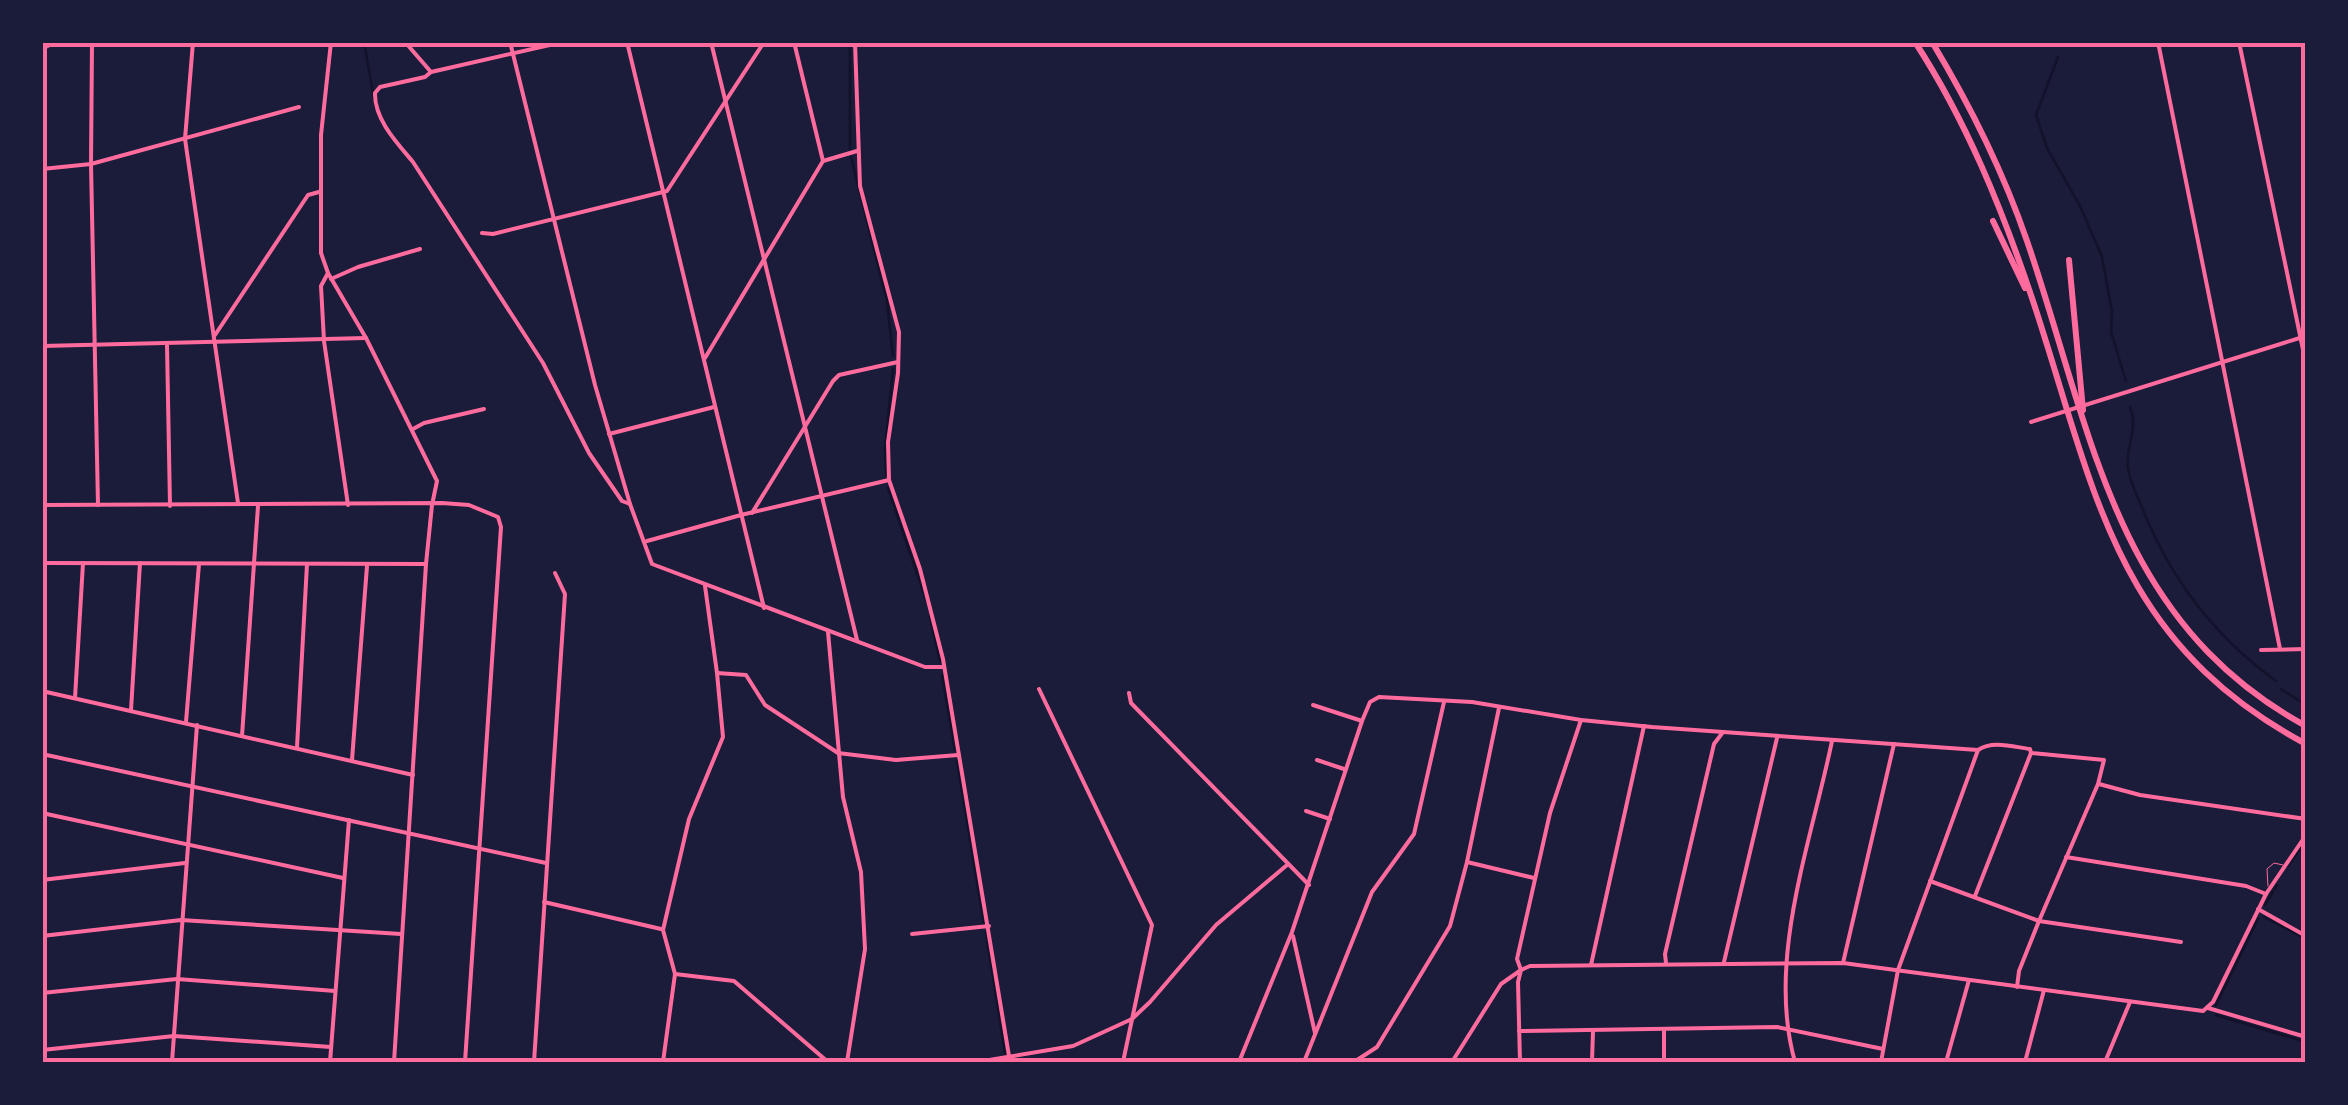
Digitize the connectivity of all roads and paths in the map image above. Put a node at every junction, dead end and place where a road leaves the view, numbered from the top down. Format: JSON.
{"nodes":[{"id":1,"x":55,"y":42,"type":"edge"},
{"id":2,"x":92,"y":42,"type":"edge"},
{"id":3,"x":194,"y":42,"type":"edge"},
{"id":4,"x":331,"y":42,"type":"edge"},
{"id":5,"x":405,"y":42,"type":"edge"},
{"id":6,"x":510,"y":42,"type":"edge"},
{"id":7,"x":563,"y":42,"type":"edge"},
{"id":8,"x":627,"y":42,"type":"edge"},
{"id":9,"x":710,"y":42,"type":"edge"},
{"id":10,"x":764,"y":42,"type":"edge"},
{"id":11,"x":794,"y":42,"type":"edge"},
{"id":12,"x":855,"y":42,"type":"edge"},
{"id":13,"x":1916,"y":42,"type":"edge"},
{"id":14,"x":1932,"y":42,"type":"edge"},
{"id":15,"x":2158,"y":42,"type":"edge"},
{"id":16,"x":2240,"y":42,"type":"edge"},
{"id":17,"x":42,"y":49,"type":"edge"},
{"id":18,"x":513,"y":54,"type":"junction"},
{"id":19,"x":431,"y":72,"type":"junction"},
{"id":20,"x":725,"y":103,"type":"junction"},
{"id":21,"x":299,"y":107,"type":"dead end"},
{"id":22,"x":184,"y":139,"type":"junction"},
{"id":23,"x":857,"y":151,"type":"junction"},
{"id":24,"x":823,"y":161,"type":"junction"},
{"id":25,"x":91,"y":164,"type":"junction"},
{"id":26,"x":42,"y":169,"type":"edge"},
{"id":27,"x":320,"y":192,"type":"junction"},
{"id":28,"x":662,"y":194,"type":"junction"},
{"id":29,"x":555,"y":217,"type":"junction"},
{"id":30,"x":1993,"y":221,"type":"dead end"},
{"id":31,"x":482,"y":234,"type":"dead end"},
{"id":32,"x":420,"y":249,"type":"dead end"},
{"id":33,"x":2070,"y":260,"type":"dead end"},
{"id":34,"x":764,"y":263,"type":"junction"},
{"id":35,"x":329,"y":276,"type":"junction"},
{"id":36,"x":2032,"y":297,"type":"junction"},
{"id":37,"x":2303,"y":337,"type":"edge"},
{"id":38,"x":366,"y":338,"type":"junction"},
{"id":39,"x":215,"y":339,"type":"junction"},
{"id":40,"x":324,"y":341,"type":"junction"},
{"id":41,"x":96,"y":345,"type":"junction"},
{"id":42,"x":42,"y":346,"type":"edge"},
{"id":43,"x":167,"y":346,"type":"junction"},
{"id":44,"x":704,"y":359,"type":"junction"},
{"id":45,"x":898,"y":362,"type":"junction"},
{"id":46,"x":2223,"y":364,"type":"junction"},
{"id":47,"x":2306,"y":364,"type":"edge"},
{"id":48,"x":714,"y":407,"type":"junction"},
{"id":49,"x":484,"y":408,"type":"dead end"},
{"id":50,"x":2083,"y":416,"type":"junction"},
{"id":51,"x":2032,"y":422,"type":"dead end"},
{"id":52,"x":804,"y":425,"type":"junction"},
{"id":53,"x":413,"y":430,"type":"junction"},
{"id":54,"x":609,"y":434,"type":"junction"},
{"id":55,"x":889,"y":480,"type":"junction"},
{"id":56,"x":822,"y":497,"type":"junction"},
{"id":57,"x":238,"y":504,"type":"junction"},
{"id":58,"x":630,"y":504,"type":"junction"},
{"id":59,"x":98,"y":505,"type":"junction"},
{"id":60,"x":258,"y":505,"type":"junction"},
{"id":61,"x":432,"y":505,"type":"junction"},
{"id":62,"x":42,"y":506,"type":"edge"},
{"id":63,"x":170,"y":506,"type":"junction"},
{"id":64,"x":348,"y":506,"type":"junction"},
{"id":65,"x":752,"y":513,"type":"junction"},
{"id":66,"x":741,"y":514,"type":"junction"},
{"id":67,"x":645,"y":542,"type":"junction"},
{"id":68,"x":42,"y":563,"type":"edge"},
{"id":69,"x":84,"y":563,"type":"junction"},
{"id":70,"x":140,"y":563,"type":"junction"},
{"id":71,"x":253,"y":563,"type":"junction"},
{"id":72,"x":199,"y":564,"type":"junction"},
{"id":73,"x":308,"y":564,"type":"junction"},
{"id":74,"x":426,"y":564,"type":"junction"},
{"id":75,"x":367,"y":565,"type":"junction"},
{"id":76,"x":555,"y":572,"type":"dead end"},
{"id":77,"x":704,"y":586,"type":"junction"},
{"id":78,"x":764,"y":608,"type":"junction"},
{"id":79,"x":828,"y":632,"type":"junction"},
{"id":80,"x":857,"y":642,"type":"junction"},
{"id":81,"x":2280,"y":649,"type":"junction"},
{"id":82,"x":2306,"y":649,"type":"edge"},
{"id":83,"x":2262,"y":650,"type":"dead end"},
{"id":84,"x":944,"y":667,"type":"junction"},
{"id":85,"x":718,"y":673,"type":"junction"},
{"id":86,"x":1039,"y":689,"type":"dead end"},
{"id":87,"x":42,"y":691,"type":"edge"},
{"id":88,"x":1128,"y":693,"type":"dead end"},
{"id":89,"x":76,"y":698,"type":"junction"},
{"id":90,"x":1444,"y":702,"type":"junction"},
{"id":91,"x":1312,"y":705,"type":"dead end"},
{"id":92,"x":1499,"y":708,"type":"junction"},
{"id":93,"x":131,"y":710,"type":"junction"},
{"id":94,"x":1582,"y":720,"type":"junction"},
{"id":95,"x":1362,"y":721,"type":"junction"},
{"id":96,"x":186,"y":722,"type":"junction"},
{"id":97,"x":197,"y":726,"type":"junction"},
{"id":98,"x":1644,"y":726,"type":"junction"},
{"id":99,"x":2306,"y":726,"type":"edge"},
{"id":100,"x":1706,"y":730,"type":"junction"},
{"id":101,"x":1722,"y":732,"type":"junction"},
{"id":102,"x":242,"y":736,"type":"junction"},
{"id":103,"x":1778,"y":736,"type":"junction"},
{"id":104,"x":1832,"y":741,"type":"junction"},
{"id":105,"x":1714,"y":744,"type":"junction"},
{"id":106,"x":1894,"y":744,"type":"junction"},
{"id":107,"x":2306,"y":744,"type":"edge"},
{"id":108,"x":297,"y":747,"type":"junction"},
{"id":109,"x":1978,"y":750,"type":"junction"},
{"id":110,"x":838,"y":753,"type":"junction"},
{"id":111,"x":2031,"y":753,"type":"junction"},
{"id":112,"x":42,"y":754,"type":"edge"},
{"id":113,"x":958,"y":755,"type":"junction"},
{"id":114,"x":352,"y":760,"type":"junction"},
{"id":115,"x":1317,"y":760,"type":"dead end"},
{"id":116,"x":1344,"y":768,"type":"junction"},
{"id":117,"x":413,"y":775,"type":"junction"},
{"id":118,"x":2098,"y":784,"type":"junction"},
{"id":119,"x":191,"y":787,"type":"junction"},
{"id":120,"x":42,"y":812,"type":"edge"},
{"id":121,"x":1306,"y":812,"type":"dead end"},
{"id":122,"x":349,"y":820,"type":"junction"},
{"id":123,"x":1330,"y":820,"type":"junction"},
{"id":124,"x":2306,"y":820,"type":"edge"},
{"id":125,"x":408,"y":834,"type":"junction"},
{"id":126,"x":2305,"y":835,"type":"edge"},
{"id":127,"x":187,"y":846,"type":"junction"},
{"id":128,"x":480,"y":848,"type":"junction"},
{"id":129,"x":2066,"y":856,"type":"junction"},
{"id":130,"x":1468,"y":862,"type":"junction"},
{"id":131,"x":184,"y":863,"type":"junction"},
{"id":132,"x":546,"y":863,"type":"junction"},
{"id":133,"x":1287,"y":865,"type":"junction"},
{"id":134,"x":2283,"y":865,"type":"junction"},
{"id":135,"x":343,"y":878,"type":"junction"},
{"id":136,"x":1534,"y":878,"type":"junction"},
{"id":137,"x":42,"y":880,"type":"edge"},
{"id":138,"x":1930,"y":881,"type":"junction"},
{"id":139,"x":1309,"y":885,"type":"junction"},
{"id":140,"x":2267,"y":892,"type":"junction"},
{"id":141,"x":1975,"y":896,"type":"junction"},
{"id":142,"x":544,"y":902,"type":"junction"},
{"id":143,"x":2258,"y":908,"type":"junction"},
{"id":144,"x":181,"y":920,"type":"junction"},
{"id":145,"x":2039,"y":921,"type":"junction"},
{"id":146,"x":989,"y":926,"type":"junction"},
{"id":147,"x":664,"y":930,"type":"junction"},
{"id":148,"x":340,"y":932,"type":"junction"},
{"id":149,"x":1292,"y":932,"type":"junction"},
{"id":150,"x":402,"y":934,"type":"junction"},
{"id":151,"x":912,"y":934,"type":"dead end"},
{"id":152,"x":42,"y":936,"type":"edge"},
{"id":153,"x":2306,"y":936,"type":"edge"},
{"id":154,"x":2181,"y":942,"type":"dead end"},
{"id":155,"x":1724,"y":962,"type":"junction"},
{"id":156,"x":1786,"y":962,"type":"junction"},
{"id":157,"x":1844,"y":962,"type":"junction"},
{"id":158,"x":1666,"y":963,"type":"junction"},
{"id":159,"x":1590,"y":965,"type":"junction"},
{"id":160,"x":1521,"y":970,"type":"junction"},
{"id":161,"x":1898,"y":970,"type":"junction"},
{"id":162,"x":675,"y":974,"type":"junction"},
{"id":163,"x":177,"y":980,"type":"junction"},
{"id":164,"x":1969,"y":980,"type":"junction"},
{"id":165,"x":2016,"y":987,"type":"junction"},
{"id":166,"x":2044,"y":990,"type":"junction"},
{"id":167,"x":335,"y":991,"type":"junction"},
{"id":168,"x":42,"y":993,"type":"edge"},
{"id":169,"x":2130,"y":1002,"type":"junction"},
{"id":170,"x":2206,"y":1009,"type":"junction"},
{"id":171,"x":1132,"y":1019,"type":"junction"},
{"id":172,"x":1787,"y":1029,"type":"junction"},
{"id":173,"x":1592,"y":1030,"type":"junction"},
{"id":174,"x":1664,"y":1030,"type":"junction"},
{"id":175,"x":1519,"y":1031,"type":"junction"},
{"id":176,"x":1316,"y":1033,"type":"junction"},
{"id":177,"x":174,"y":1036,"type":"junction"},
{"id":178,"x":2306,"y":1037,"type":"edge"},
{"id":179,"x":331,"y":1046,"type":"junction"},
{"id":180,"x":1883,"y":1048,"type":"junction"},
{"id":181,"x":42,"y":1050,"type":"edge"},
{"id":182,"x":1010,"y":1060,"type":"edge"},
{"id":183,"x":172,"y":1062,"type":"edge"},
{"id":184,"x":330,"y":1062,"type":"edge"},
{"id":185,"x":394,"y":1062,"type":"edge"},
{"id":186,"x":465,"y":1062,"type":"edge"},
{"id":187,"x":534,"y":1062,"type":"edge"},
{"id":188,"x":663,"y":1062,"type":"edge"},
{"id":189,"x":828,"y":1062,"type":"edge"},
{"id":190,"x":847,"y":1062,"type":"edge"},
{"id":191,"x":978,"y":1062,"type":"edge"},
{"id":192,"x":1124,"y":1062,"type":"edge"},
{"id":193,"x":1239,"y":1062,"type":"edge"},
{"id":194,"x":1304,"y":1062,"type":"edge"},
{"id":195,"x":1354,"y":1062,"type":"edge"},
{"id":196,"x":1452,"y":1062,"type":"edge"},
{"id":197,"x":1520,"y":1062,"type":"edge"},
{"id":198,"x":1592,"y":1062,"type":"edge"},
{"id":199,"x":1664,"y":1062,"type":"edge"},
{"id":200,"x":1795,"y":1062,"type":"edge"},
{"id":201,"x":1881,"y":1062,"type":"edge"},
{"id":202,"x":1946,"y":1062,"type":"edge"},
{"id":203,"x":2024,"y":1062,"type":"edge"},
{"id":204,"x":2105,"y":1062,"type":"edge"}],
"edges":[{"from":1,"to":17,"type":"street"},
{"from":2,"to":25,"type":"street"},
{"from":3,"to":22,"type":"street"},
{"from":4,"to":27,"type":"street"},
{"from":5,"to":19,"type":"street"},
{"from":6,"to":18,"type":"street"},
{"from":7,"to":18,"type":"street"},
{"from":8,"to":28,"type":"street"},
{"from":9,"to":20,"type":"street"},
{"from":10,"to":20,"type":"street"},
{"from":11,"to":24,"type":"street"},
{"from":12,"to":23,"type":"street"},
{"from":13,"to":36,"type":"highway"},
{"from":14,"to":50,"type":"highway"},
{"from":15,"to":46,"type":"street"},
{"from":16,"to":37,"type":"street"},
{"from":18,"to":19,"type":"street"},
{"from":18,"to":29,"type":"street"},
{"from":19,"to":58,"type":"street"},
{"from":20,"to":28,"type":"street"},
{"from":20,"to":34,"type":"street"},
{"from":21,"to":22,"type":"street"},
{"from":22,"to":25,"type":"street"},
{"from":22,"to":39,"type":"street"},
{"from":23,"to":24,"type":"street"},
{"from":23,"to":45,"type":"street"},
{"from":24,"to":34,"type":"street"},
{"from":25,"to":26,"type":"street"},
{"from":25,"to":41,"type":"street"},
{"from":27,"to":35,"type":"street"},
{"from":27,"to":39,"type":"street"},
{"from":28,"to":29,"type":"street"},
{"from":28,"to":44,"type":"street"},
{"from":29,"to":31,"type":"street"},
{"from":29,"to":54,"type":"street"},
{"from":30,"to":36,"type":"highway"},
{"from":32,"to":35,"type":"street"},
{"from":33,"to":50,"type":"highway"},
{"from":34,"to":44,"type":"street"},
{"from":34,"to":52,"type":"street"},
{"from":35,"to":38,"type":"street"},
{"from":35,"to":40,"type":"street"},
{"from":36,"to":107,"type":"highway"},
{"from":37,"to":46,"type":"street"},
{"from":37,"to":47,"type":"street"},
{"from":38,"to":40,"type":"street"},
{"from":38,"to":53,"type":"street"},
{"from":39,"to":40,"type":"street"},
{"from":39,"to":43,"type":"street"},
{"from":39,"to":57,"type":"street"},
{"from":40,"to":64,"type":"street"},
{"from":41,"to":42,"type":"street"},
{"from":41,"to":43,"type":"street"},
{"from":41,"to":59,"type":"street"},
{"from":43,"to":63,"type":"street"},
{"from":44,"to":48,"type":"street"},
{"from":45,"to":52,"type":"street"},
{"from":45,"to":55,"type":"street"},
{"from":46,"to":51,"type":"street"},
{"from":46,"to":81,"type":"street"},
{"from":48,"to":54,"type":"street"},
{"from":48,"to":66,"type":"street"},
{"from":49,"to":53,"type":"street"},
{"from":50,"to":99,"type":"highway"},
{"from":52,"to":56,"type":"street"},
{"from":52,"to":65,"type":"street"},
{"from":53,"to":61,"type":"street"},
{"from":54,"to":58,"type":"street"},
{"from":55,"to":56,"type":"street"},
{"from":55,"to":84,"type":"street"},
{"from":56,"to":65,"type":"street"},
{"from":56,"to":80,"type":"street"},
{"from":57,"to":60,"type":"street"},
{"from":57,"to":63,"type":"street"},
{"from":58,"to":67,"type":"street"},
{"from":59,"to":62,"type":"street"},
{"from":59,"to":63,"type":"street"},
{"from":60,"to":64,"type":"street"},
{"from":60,"to":71,"type":"street"},
{"from":61,"to":64,"type":"street"},
{"from":61,"to":74,"type":"street"},
{"from":61,"to":128,"type":"street"},
{"from":65,"to":66,"type":"street"},
{"from":66,"to":67,"type":"street"},
{"from":66,"to":78,"type":"street"},
{"from":67,"to":77,"type":"street"},
{"from":68,"to":69,"type":"street"},
{"from":69,"to":70,"type":"street"},
{"from":69,"to":89,"type":"street"},
{"from":70,"to":72,"type":"street"},
{"from":70,"to":93,"type":"street"},
{"from":71,"to":72,"type":"street"},
{"from":71,"to":73,"type":"street"},
{"from":71,"to":102,"type":"street"},
{"from":72,"to":96,"type":"street"},
{"from":73,"to":75,"type":"street"},
{"from":73,"to":108,"type":"street"},
{"from":74,"to":75,"type":"street"},
{"from":74,"to":117,"type":"street"},
{"from":75,"to":114,"type":"street"},
{"from":76,"to":132,"type":"street"},
{"from":77,"to":78,"type":"street"},
{"from":77,"to":85,"type":"street"},
{"from":78,"to":79,"type":"street"},
{"from":79,"to":80,"type":"street"},
{"from":79,"to":110,"type":"street"},
{"from":80,"to":84,"type":"street"},
{"from":81,"to":82,"type":"street"},
{"from":81,"to":83,"type":"street"},
{"from":84,"to":113,"type":"street"},
{"from":85,"to":110,"type":"street"},
{"from":85,"to":147,"type":"street"},
{"from":86,"to":171,"type":"street"},
{"from":87,"to":89,"type":"street"},
{"from":88,"to":133,"type":"street"},
{"from":89,"to":93,"type":"street"},
{"from":90,"to":92,"type":"street"},
{"from":90,"to":95,"type":"street"},
{"from":90,"to":176,"type":"street"},
{"from":91,"to":95,"type":"street"},
{"from":92,"to":94,"type":"street"},
{"from":92,"to":130,"type":"street"},
{"from":93,"to":96,"type":"street"},
{"from":94,"to":98,"type":"street"},
{"from":94,"to":136,"type":"street"},
{"from":95,"to":116,"type":"street"},
{"from":96,"to":97,"type":"street"},
{"from":97,"to":102,"type":"street"},
{"from":97,"to":119,"type":"street"},
{"from":98,"to":100,"type":"street"},
{"from":98,"to":159,"type":"street"},
{"from":100,"to":101,"type":"street"},
{"from":100,"to":105,"type":"street"},
{"from":101,"to":103,"type":"street"},
{"from":101,"to":105,"type":"street"},
{"from":102,"to":108,"type":"street"},
{"from":103,"to":104,"type":"street"},
{"from":103,"to":155,"type":"street"},
{"from":104,"to":106,"type":"street"},
{"from":104,"to":156,"type":"street"},
{"from":105,"to":158,"type":"street"},
{"from":106,"to":109,"type":"street"},
{"from":106,"to":157,"type":"street"},
{"from":108,"to":114,"type":"street"},
{"from":109,"to":111,"type":"street"},
{"from":109,"to":138,"type":"street"},
{"from":110,"to":113,"type":"street"},
{"from":110,"to":190,"type":"street"},
{"from":111,"to":118,"type":"street"},
{"from":111,"to":141,"type":"street"},
{"from":112,"to":119,"type":"street"},
{"from":113,"to":146,"type":"street"},
{"from":114,"to":117,"type":"street"},
{"from":115,"to":116,"type":"street"},
{"from":116,"to":123,"type":"street"},
{"from":117,"to":125,"type":"street"},
{"from":118,"to":124,"type":"street"},
{"from":118,"to":129,"type":"street"},
{"from":119,"to":122,"type":"street"},
{"from":119,"to":127,"type":"street"},
{"from":120,"to":127,"type":"street"},
{"from":121,"to":123,"type":"street"},
{"from":122,"to":125,"type":"street"},
{"from":122,"to":135,"type":"street"},
{"from":123,"to":139,"type":"street"},
{"from":125,"to":128,"type":"street"},
{"from":125,"to":150,"type":"street"},
{"from":126,"to":134,"type":"street"},
{"from":127,"to":131,"type":"street"},
{"from":127,"to":135,"type":"street"},
{"from":128,"to":132,"type":"street"},
{"from":128,"to":186,"type":"street"},
{"from":129,"to":140,"type":"street"},
{"from":129,"to":145,"type":"street"},
{"from":130,"to":136,"type":"street"},
{"from":130,"to":195,"type":"street"},
{"from":131,"to":137,"type":"street"},
{"from":131,"to":144,"type":"street"},
{"from":132,"to":142,"type":"street"},
{"from":133,"to":139,"type":"street"},
{"from":133,"to":171,"type":"street"},
{"from":134,"to":140,"type":"street"},
{"from":134,"to":140,"type":"lane"},
{"from":135,"to":148,"type":"street"},
{"from":136,"to":160,"type":"street"},
{"from":138,"to":141,"type":"street"},
{"from":138,"to":161,"type":"street"},
{"from":139,"to":149,"type":"street"},
{"from":140,"to":143,"type":"street"},
{"from":141,"to":145,"type":"street"},
{"from":142,"to":147,"type":"street"},
{"from":142,"to":187,"type":"street"},
{"from":143,"to":153,"type":"street"},
{"from":143,"to":170,"type":"street"},
{"from":144,"to":148,"type":"street"},
{"from":144,"to":152,"type":"street"},
{"from":144,"to":163,"type":"street"},
{"from":145,"to":154,"type":"street"},
{"from":145,"to":165,"type":"street"},
{"from":146,"to":151,"type":"street"},
{"from":146,"to":182,"type":"street"},
{"from":147,"to":162,"type":"street"},
{"from":148,"to":150,"type":"street"},
{"from":148,"to":167,"type":"street"},
{"from":149,"to":176,"type":"street"},
{"from":149,"to":193,"type":"street"},
{"from":150,"to":185,"type":"street"},
{"from":155,"to":156,"type":"street"},
{"from":155,"to":158,"type":"street"},
{"from":156,"to":157,"type":"street"},
{"from":156,"to":172,"type":"street"},
{"from":157,"to":161,"type":"street"},
{"from":158,"to":159,"type":"street"},
{"from":159,"to":160,"type":"street"},
{"from":160,"to":175,"type":"street"},
{"from":160,"to":196,"type":"street"},
{"from":161,"to":164,"type":"street"},
{"from":161,"to":180,"type":"street"},
{"from":162,"to":188,"type":"street"},
{"from":162,"to":189,"type":"street"},
{"from":163,"to":167,"type":"street"},
{"from":163,"to":168,"type":"street"},
{"from":163,"to":177,"type":"street"},
{"from":164,"to":165,"type":"street"},
{"from":164,"to":202,"type":"street"},
{"from":165,"to":166,"type":"street"},
{"from":166,"to":169,"type":"street"},
{"from":166,"to":203,"type":"street"},
{"from":167,"to":179,"type":"street"},
{"from":169,"to":170,"type":"street"},
{"from":169,"to":204,"type":"street"},
{"from":170,"to":178,"type":"street"},
{"from":171,"to":182,"type":"street"},
{"from":171,"to":192,"type":"street"},
{"from":172,"to":174,"type":"street"},
{"from":172,"to":180,"type":"street"},
{"from":172,"to":200,"type":"street"},
{"from":173,"to":174,"type":"street"},
{"from":173,"to":175,"type":"street"},
{"from":173,"to":198,"type":"street"},
{"from":174,"to":199,"type":"street"},
{"from":175,"to":197,"type":"street"},
{"from":176,"to":194,"type":"street"},
{"from":177,"to":179,"type":"street"},
{"from":177,"to":181,"type":"street"},
{"from":177,"to":183,"type":"street"},
{"from":179,"to":184,"type":"street"},
{"from":180,"to":201,"type":"street"},
{"from":182,"to":191,"type":"street"}]}
